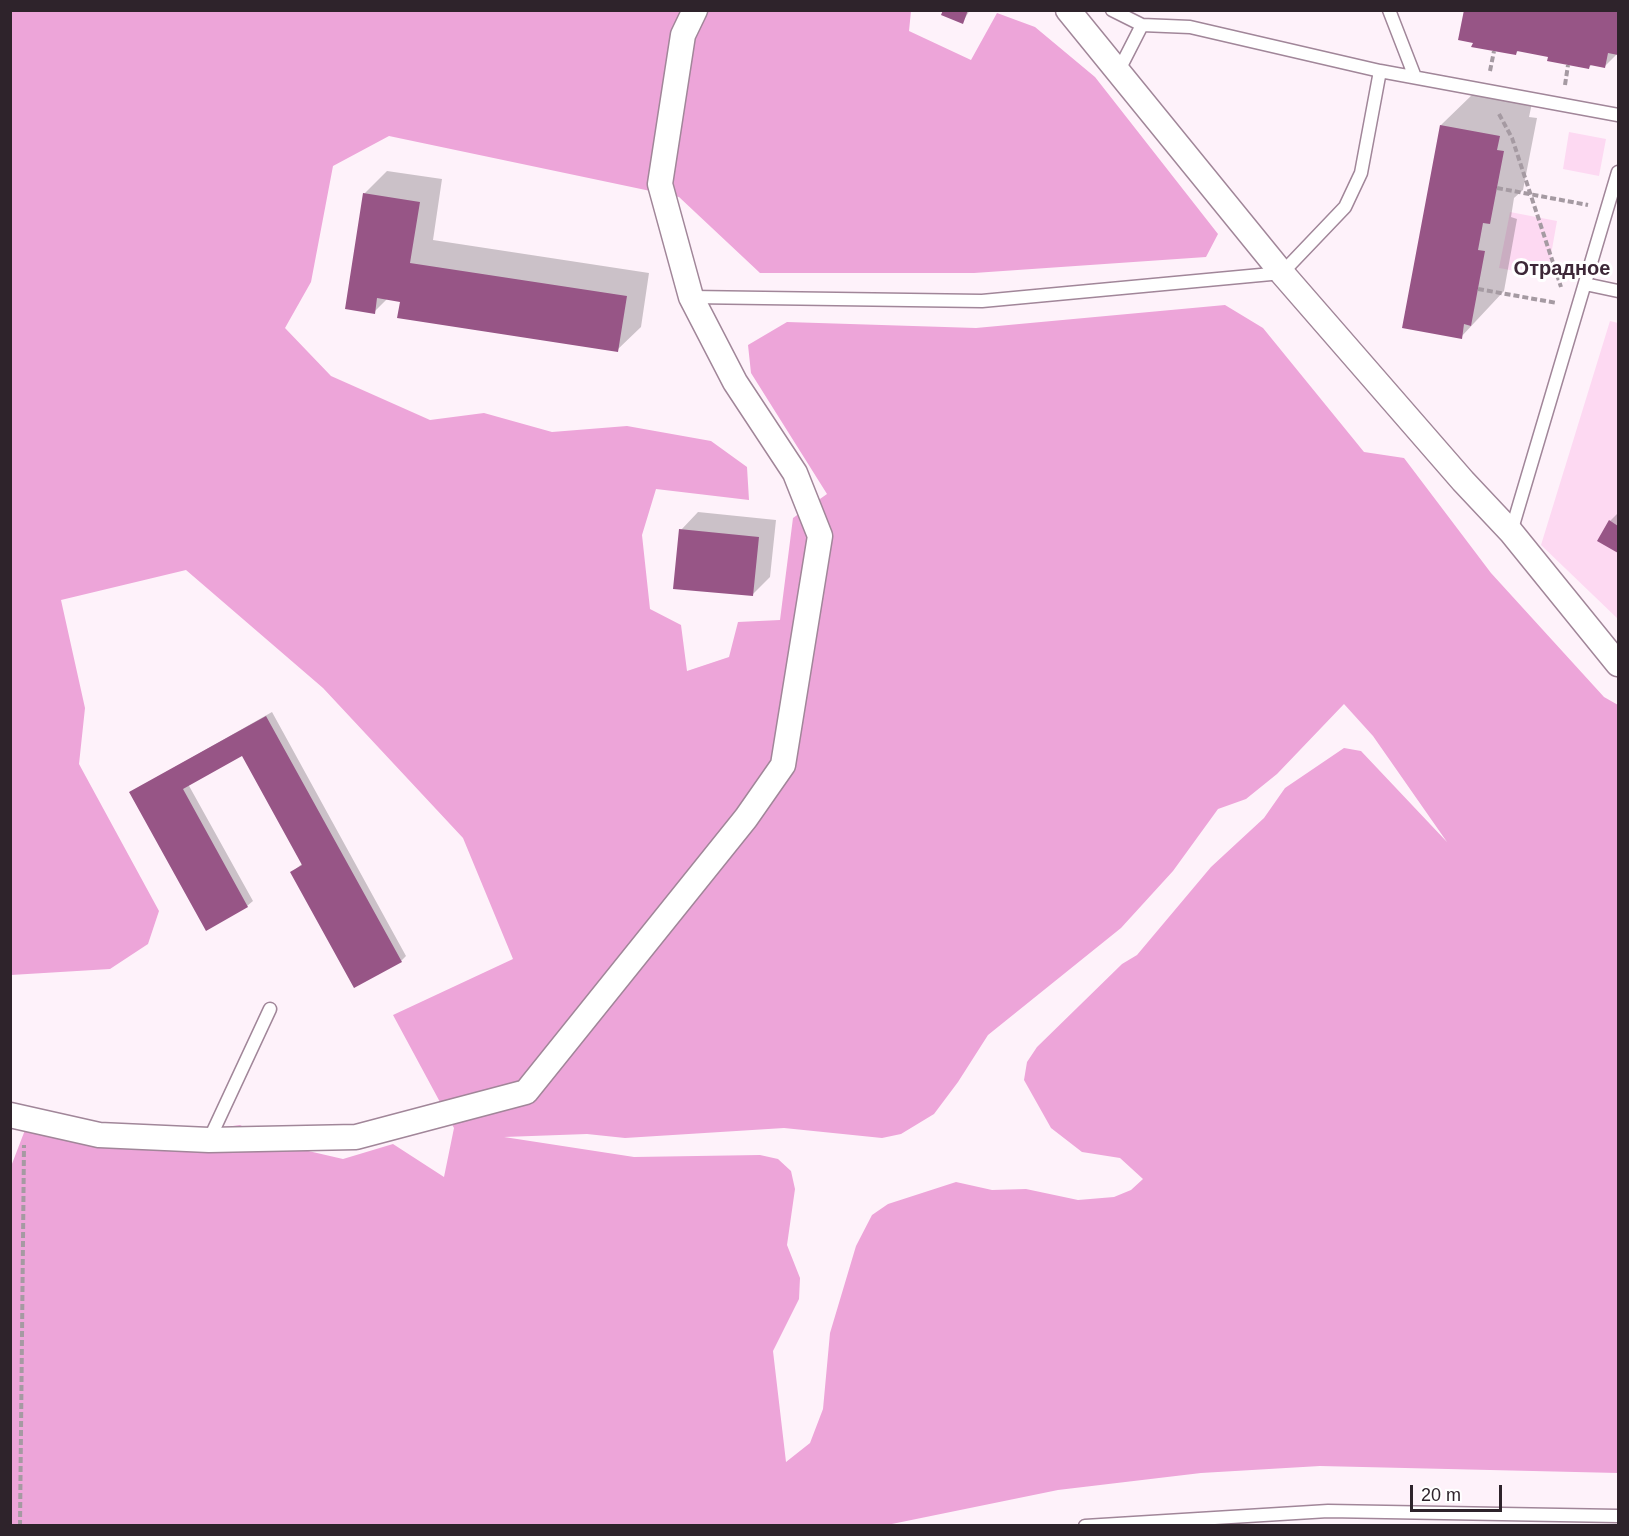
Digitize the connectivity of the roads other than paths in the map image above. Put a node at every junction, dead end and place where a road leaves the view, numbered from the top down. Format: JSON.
{"nodes":[{"id":1,"x":695,"y":10,"type":"edge"},
{"id":2,"x":1068,"y":10,"type":"edge"},
{"id":3,"x":1112,"y":10,"type":"edge"},
{"id":4,"x":1389,"y":10,"type":"edge"},
{"id":5,"x":1142,"y":25,"type":"junction"},
{"id":6,"x":1380,"y":71,"type":"junction"},
{"id":7,"x":1118,"y":72,"type":"junction"},
{"id":8,"x":1415,"y":77,"type":"junction"},
{"id":9,"x":1618,"y":115,"type":"edge"},
{"id":10,"x":1618,"y":171,"type":"edge"},
{"id":11,"x":1282,"y":273,"type":"junction"},
{"id":12,"x":1585,"y":284,"type":"junction"},
{"id":13,"x":1618,"y":291,"type":"edge"},
{"id":14,"x":690,"y":297,"type":"junction"},
{"id":15,"x":1511,"y":532,"type":"junction"},
{"id":16,"x":1618,"y":664,"type":"edge"},
{"id":17,"x":270,"y":1009,"type":"dead end"},
{"id":18,"x":18,"y":1117,"type":"edge"},
{"id":19,"x":208,"y":1140,"type":"junction"},
{"id":20,"x":1618,"y":1516,"type":"edge"},
{"id":21,"x":1085,"y":1526,"type":"edge"}],
"edges":[{"from":1,"to":14,"type":"street"},
{"from":2,"to":7,"type":"street"},
{"from":3,"to":5,"type":"lane"},
{"from":4,"to":8,"type":"lane"},
{"from":5,"to":6,"type":"lane"},
{"from":5,"to":7,"type":"lane"},
{"from":6,"to":8,"type":"lane"},
{"from":6,"to":11,"type":"lane"},
{"from":7,"to":11,"type":"street"},
{"from":8,"to":9,"type":"lane"},
{"from":10,"to":12,"type":"lane"},
{"from":11,"to":14,"type":"lane"},
{"from":11,"to":15,"type":"street"},
{"from":12,"to":13,"type":"lane"},
{"from":12,"to":15,"type":"lane"},
{"from":14,"to":19,"type":"street"},
{"from":15,"to":16,"type":"street"},
{"from":17,"to":19,"type":"lane"},
{"from":18,"to":19,"type":"street"},
{"from":20,"to":21,"type":"lane"}]}
